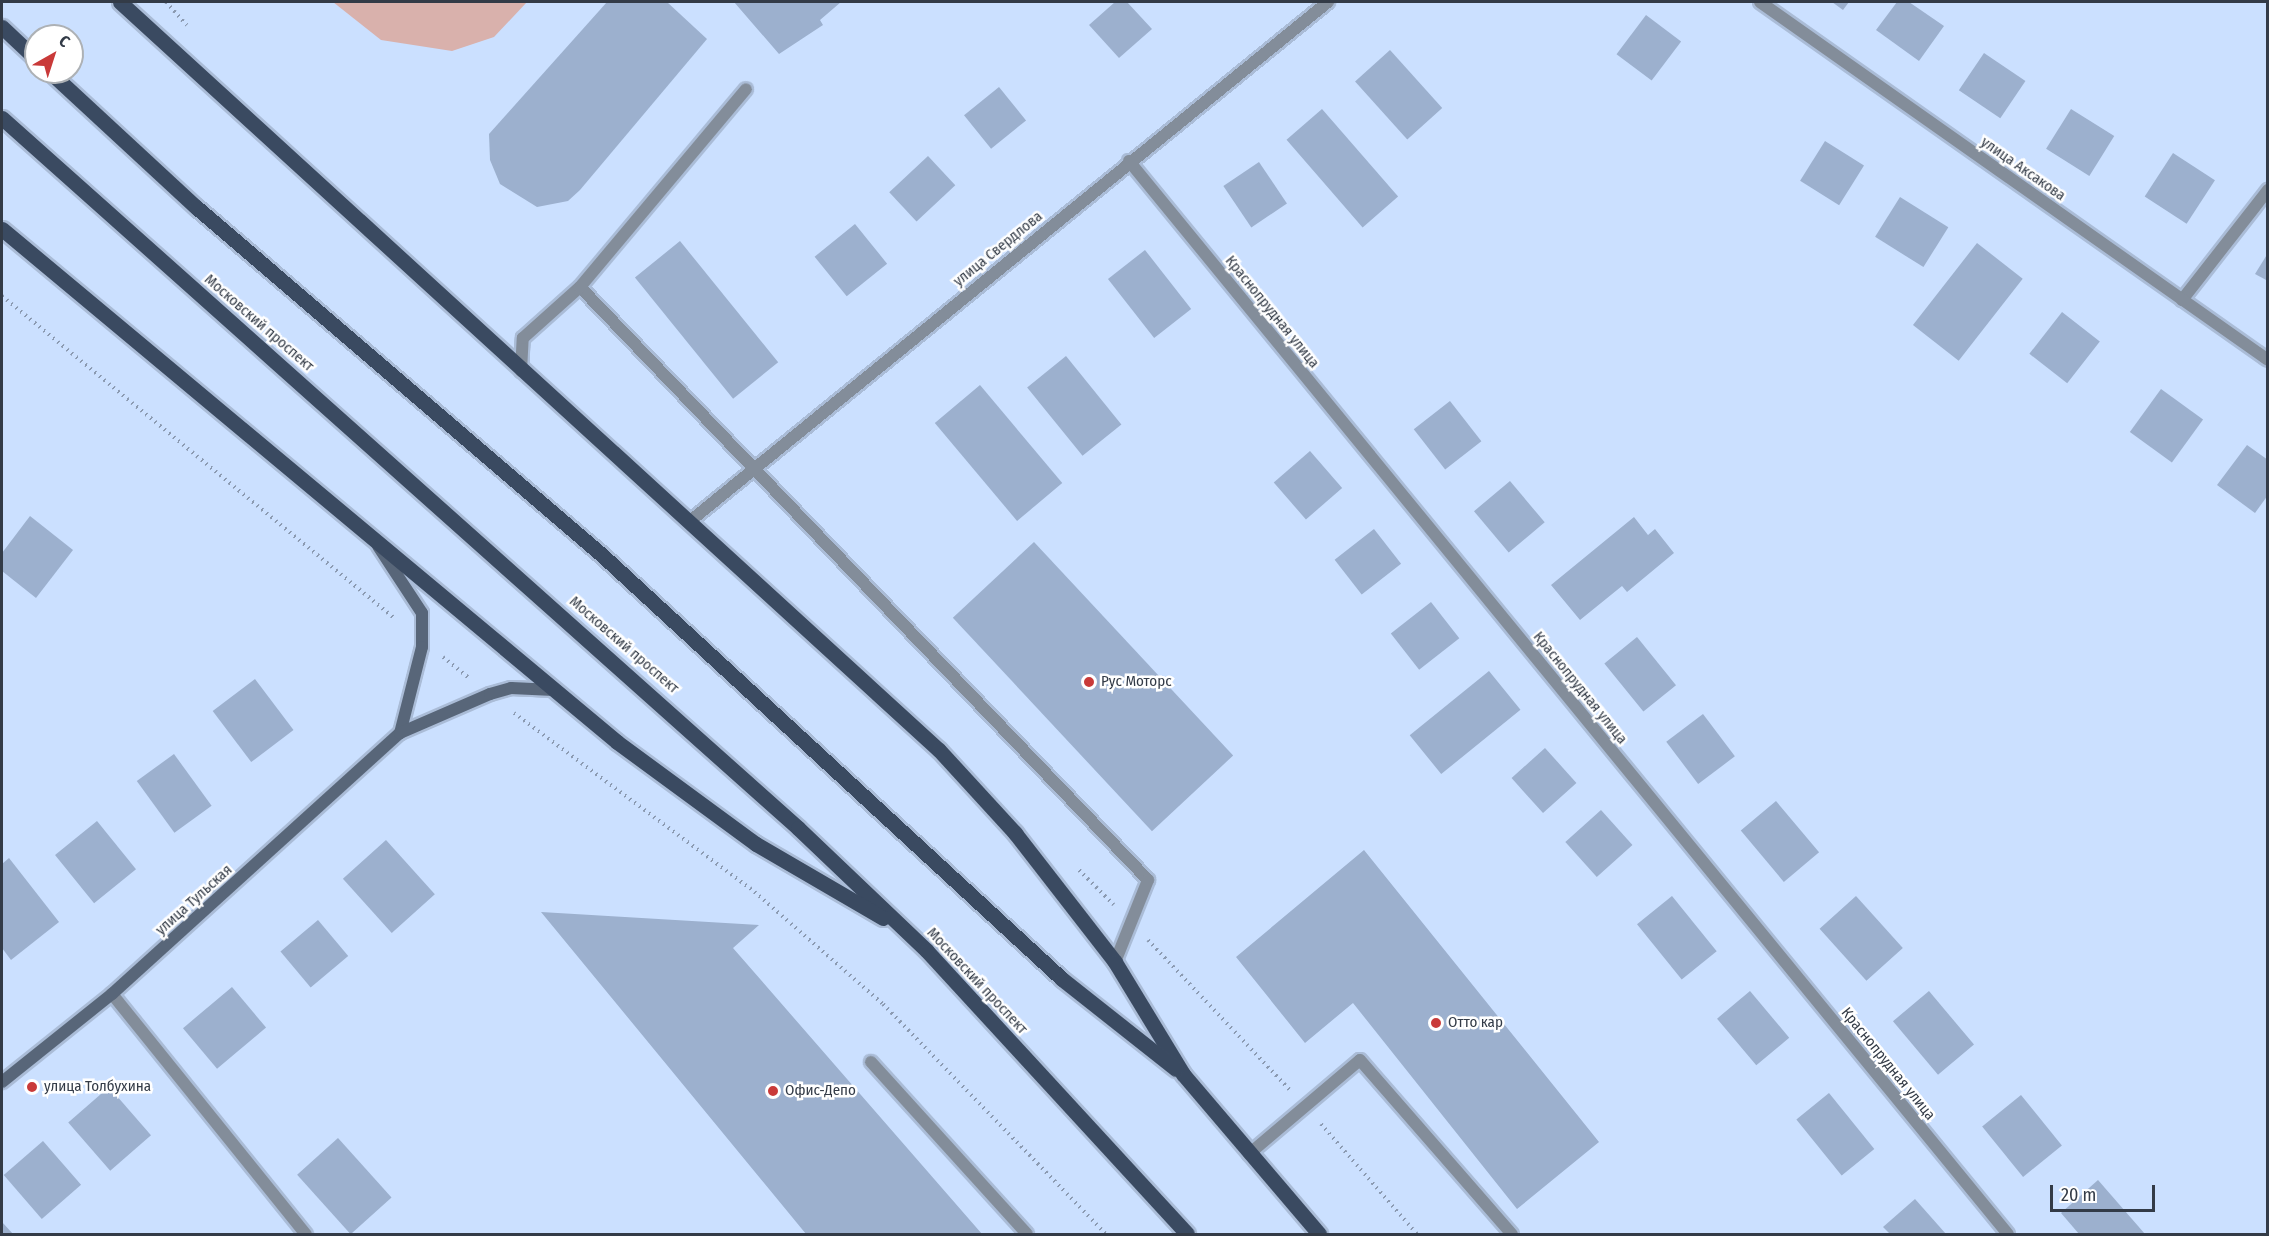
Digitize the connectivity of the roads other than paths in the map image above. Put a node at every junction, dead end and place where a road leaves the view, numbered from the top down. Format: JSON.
{"nodes":[{"id":1,"x":120,"y":2,"type":"edge"},
{"id":2,"x":1328,"y":2,"type":"edge"},
{"id":3,"x":1760,"y":2,"type":"edge"},
{"id":4,"x":2,"y":27,"type":"edge"},
{"id":5,"x":24,"y":48,"type":"edge"},
{"id":6,"x":63,"y":84,"type":"edge"},
{"id":7,"x":746,"y":88,"type":"dead end"},
{"id":8,"x":2,"y":118,"type":"edge"},
{"id":9,"x":1129,"y":161,"type":"junction"},
{"id":10,"x":2268,"y":190,"type":"edge"},
{"id":11,"x":2,"y":229,"type":"edge"},
{"id":12,"x":580,"y":287,"type":"junction"},
{"id":13,"x":2182,"y":300,"type":"junction"},
{"id":14,"x":2268,"y":360,"type":"edge"},
{"id":15,"x":521,"y":371,"type":"junction"},
{"id":16,"x":751,"y":469,"type":"junction"},
{"id":17,"x":689,"y":522,"type":"junction"},
{"id":18,"x":378,"y":545,"type":"junction"},
{"id":19,"x":554,"y":690,"type":"junction"},
{"id":20,"x":400,"y":733,"type":"junction"},
{"id":21,"x":903,"y":930,"type":"junction"},
{"id":22,"x":1116,"y":962,"type":"junction"},
{"id":23,"x":112,"y":994,"type":"junction"},
{"id":24,"x":871,"y":1062,"type":"dead end"},
{"id":25,"x":1183,"y":1074,"type":"junction"},
{"id":26,"x":2,"y":1082,"type":"edge"},
{"id":27,"x":1249,"y":1154,"type":"junction"},
{"id":28,"x":306,"y":1234,"type":"edge"},
{"id":29,"x":1027,"y":1234,"type":"edge"},
{"id":30,"x":1187,"y":1234,"type":"edge"},
{"id":31,"x":1319,"y":1234,"type":"edge"},
{"id":32,"x":1512,"y":1234,"type":"edge"},
{"id":33,"x":2008,"y":1234,"type":"edge"}],
"edges":[{"from":1,"to":15,"type":"main road"},
{"from":2,"to":9,"type":"street","name":"улица Свердлова"},
{"from":3,"to":13,"type":"street","name":"улица Аксакова"},
{"from":4,"to":5,"type":"main road"},
{"from":6,"to":25,"type":"main road"},
{"from":7,"to":12,"type":"street"},
{"from":8,"to":21,"type":"main road","name":"Московский проспект"},
{"from":9,"to":16,"type":"street","name":"улица Свердлова"},
{"from":9,"to":33,"type":"street","name":"Краснопрудная улица"},
{"from":10,"to":13,"type":"street"},
{"from":11,"to":18,"type":"main road"},
{"from":12,"to":15,"type":"street"},
{"from":12,"to":16,"type":"street"},
{"from":13,"to":14,"type":"street","name":"улица Аксакова"},
{"from":15,"to":17,"type":"main road"},
{"from":16,"to":17,"type":"street","name":"улица Свердлова"},
{"from":16,"to":22,"type":"street"},
{"from":17,"to":22,"type":"main road"},
{"from":18,"to":19,"type":"main road"},
{"from":18,"to":20,"type":"street"},
{"from":19,"to":20,"type":"street"},
{"from":19,"to":21,"type":"main road"},
{"from":20,"to":23,"type":"street","name":"улица Тульская"},
{"from":21,"to":30,"type":"main road","name":"Московский проспект"},
{"from":22,"to":25,"type":"main road"},
{"from":23,"to":26,"type":"street","name":"улица Тульская"},
{"from":23,"to":28,"type":"street"},
{"from":24,"to":29,"type":"street"},
{"from":25,"to":27,"type":"main road"},
{"from":27,"to":31,"type":"main road"},
{"from":27,"to":32,"type":"street"}]}
